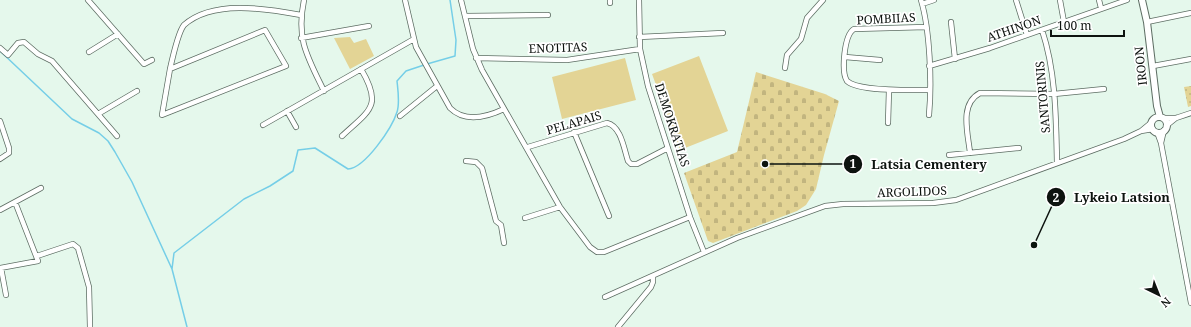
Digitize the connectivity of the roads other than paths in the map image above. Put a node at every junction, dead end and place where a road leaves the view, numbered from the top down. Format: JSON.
{"nodes":[{"id":1,"x":88,"y":0,"type":"edge"},
{"id":2,"x":304,"y":0,"type":"edge"},
{"id":3,"x":405,"y":0,"type":"edge"},
{"id":4,"x":461,"y":0,"type":"edge"},
{"id":5,"x":639,"y":0,"type":"edge"},
{"id":6,"x":823,"y":0,"type":"edge"},
{"id":7,"x":934,"y":0,"type":"edge"},
{"id":8,"x":1016,"y":0,"type":"edge"},
{"id":9,"x":1060,"y":0,"type":"edge"},
{"id":10,"x":1099,"y":0,"type":"edge"},
{"id":11,"x":1128,"y":0,"type":"edge"},
{"id":12,"x":1142,"y":0,"type":"edge"},
{"id":13,"x":921,"y":2,"type":"edge"},
{"id":14,"x":1101,"y":8,"type":"junction"},
{"id":15,"x":1191,"y":13,"type":"edge"},
{"id":16,"x":301,"y":15,"type":"junction"},
{"id":17,"x":548,"y":15,"type":"dead end"},
{"id":18,"x":465,"y":16,"type":"junction"},
{"id":19,"x":951,"y":22,"type":"dead end"},
{"id":20,"x":1064,"y":22,"type":"junction"},
{"id":21,"x":1147,"y":22,"type":"junction"},
{"id":22,"x":368,"y":26,"type":"dead end"},
{"id":23,"x":926,"y":27,"type":"junction"},
{"id":24,"x":1042,"y":30,"type":"junction"},
{"id":25,"x":723,"y":32,"type":"dead end"},
{"id":26,"x":118,"y":34,"type":"junction"},
{"id":27,"x":1027,"y":35,"type":"junction"},
{"id":28,"x":301,"y":38,"type":"junction"},
{"id":29,"x":639,"y":38,"type":"junction"},
{"id":30,"x":414,"y":39,"type":"junction"},
{"id":31,"x":0,"y":48,"type":"edge"},
{"id":32,"x":640,"y":49,"type":"junction"},
{"id":33,"x":89,"y":52,"type":"dead end"},
{"id":34,"x":845,"y":57,"type":"junction"},
{"id":35,"x":476,"y":58,"type":"junction"},
{"id":36,"x":955,"y":59,"type":"junction"},
{"id":37,"x":1191,"y":59,"type":"edge"},
{"id":38,"x":152,"y":60,"type":"dead end"},
{"id":39,"x":880,"y":60,"type":"dead end"},
{"id":40,"x":929,"y":66,"type":"junction"},
{"id":41,"x":1153,"y":66,"type":"junction"},
{"id":42,"x":785,"y":68,"type":"dead end"},
{"id":43,"x":170,"y":69,"type":"junction"},
{"id":44,"x":361,"y":69,"type":"junction"},
{"id":45,"x":437,"y":86,"type":"junction"},
{"id":46,"x":1104,"y":89,"type":"dead end"},
{"id":47,"x":889,"y":90,"type":"junction"},
{"id":48,"x":930,"y":90,"type":"junction"},
{"id":49,"x":137,"y":91,"type":"dead end"},
{"id":50,"x":324,"y":91,"type":"junction"},
{"id":51,"x":1054,"y":94,"type":"junction"},
{"id":52,"x":504,"y":109,"type":"junction"},
{"id":53,"x":288,"y":111,"type":"junction"},
{"id":54,"x":1191,"y":113,"type":"edge"},
{"id":55,"x":98,"y":114,"type":"junction"},
{"id":56,"x":929,"y":115,"type":"dead end"},
{"id":57,"x":400,"y":116,"type":"dead end"},
{"id":58,"x":1176,"y":118,"type":"junction"},
{"id":59,"x":1157,"y":119,"type":"junction"},
{"id":60,"x":0,"y":121,"type":"edge"},
{"id":61,"x":888,"y":123,"type":"dead end"},
{"id":62,"x":263,"y":125,"type":"dead end"},
{"id":63,"x":296,"y":127,"type":"dead end"},
{"id":64,"x":1165,"y":128,"type":"junction"},
{"id":65,"x":1141,"y":131,"type":"junction"},
{"id":66,"x":1155,"y":131,"type":"junction"},
{"id":67,"x":574,"y":132,"type":"junction"},
{"id":68,"x":117,"y":136,"type":"dead end"},
{"id":69,"x":342,"y":136,"type":"dead end"},
{"id":70,"x":1162,"y":143,"type":"junction"},
{"id":71,"x":528,"y":147,"type":"junction"},
{"id":72,"x":668,"y":148,"type":"junction"},
{"id":73,"x":1019,"y":148,"type":"dead end"},
{"id":74,"x":970,"y":153,"type":"junction"},
{"id":75,"x":948,"y":155,"type":"dead end"},
{"id":76,"x":0,"y":159,"type":"edge"},
{"id":77,"x":466,"y":161,"type":"dead end"},
{"id":78,"x":1057,"y":163,"type":"junction"},
{"id":79,"x":41,"y":188,"type":"dead end"},
{"id":80,"x":15,"y":202,"type":"junction"},
{"id":81,"x":560,"y":207,"type":"junction"},
{"id":82,"x":0,"y":210,"type":"edge"},
{"id":83,"x":609,"y":216,"type":"dead end"},
{"id":84,"x":690,"y":217,"type":"junction"},
{"id":85,"x":525,"y":218,"type":"dead end"},
{"id":86,"x":504,"y":242,"type":"dead end"},
{"id":87,"x":704,"y":252,"type":"junction"},
{"id":88,"x":37,"y":256,"type":"junction"},
{"id":89,"x":1,"y":268,"type":"edge"},
{"id":90,"x":652,"y":277,"type":"junction"},
{"id":91,"x":6,"y":295,"type":"dead end"},
{"id":92,"x":605,"y":297,"type":"dead end"},
{"id":93,"x":1191,"y":303,"type":"edge"},
{"id":94,"x":90,"y":327,"type":"edge"},
{"id":95,"x":618,"y":327,"type":"edge"}],
"edges":[{"from":1,"to":26,"type":"street"},
{"from":2,"to":16,"type":"street"},
{"from":3,"to":30,"type":"street"},
{"from":4,"to":18,"type":"street"},
{"from":5,"to":29,"type":"street","name":"DEMOKRATIAS"},
{"from":6,"to":42,"type":"street"},
{"from":7,"to":13,"type":"street"},
{"from":8,"to":27,"type":"street"},
{"from":9,"to":20,"type":"street"},
{"from":10,"to":14,"type":"street"},
{"from":11,"to":14,"type":"street","name":"ATHINON"},
{"from":12,"to":21,"type":"street","name":"IROON"},
{"from":13,"to":23,"type":"street"},
{"from":14,"to":20,"type":"street","name":"ATHINON"},
{"from":15,"to":21,"type":"street"},
{"from":16,"to":28,"type":"street"},
{"from":16,"to":43,"type":"street"},
{"from":17,"to":18,"type":"street"},
{"from":18,"to":35,"type":"street"},
{"from":19,"to":36,"type":"street"},
{"from":20,"to":24,"type":"street","name":"ATHINON"},
{"from":21,"to":41,"type":"street","name":"IROON"},
{"from":22,"to":28,"type":"street"},
{"from":23,"to":34,"type":"street","name":"POMBIIAS"},
{"from":23,"to":40,"type":"street"},
{"from":24,"to":27,"type":"street","name":"ATHINON"},
{"from":24,"to":51,"type":"street","name":"SANTORINIS"},
{"from":25,"to":29,"type":"street"},
{"from":26,"to":33,"type":"street"},
{"from":26,"to":38,"type":"street"},
{"from":27,"to":36,"type":"street","name":"ATHINON"},
{"from":28,"to":50,"type":"street"},
{"from":29,"to":32,"type":"street","name":"DEMOKRATIAS"},
{"from":30,"to":44,"type":"street"},
{"from":30,"to":45,"type":"street"},
{"from":31,"to":55,"type":"street"},
{"from":32,"to":35,"type":"street","name":"ENOTITAS"},
{"from":32,"to":72,"type":"street","name":"DEMOKRATIAS"},
{"from":34,"to":39,"type":"street"},
{"from":34,"to":47,"type":"street","name":"POMBIIAS"},
{"from":35,"to":52,"type":"street"},
{"from":36,"to":40,"type":"street","name":"ATHINON"},
{"from":37,"to":41,"type":"street"},
{"from":40,"to":48,"type":"street"},
{"from":41,"to":59,"type":"street","name":"IROON"},
{"from":43,"to":43,"type":"street"},
{"from":44,"to":50,"type":"street"},
{"from":44,"to":69,"type":"street"},
{"from":45,"to":52,"type":"street"},
{"from":45,"to":57,"type":"street"},
{"from":46,"to":51,"type":"street"},
{"from":47,"to":48,"type":"street"},
{"from":47,"to":61,"type":"street"},
{"from":48,"to":56,"type":"street"},
{"from":49,"to":55,"type":"street"},
{"from":50,"to":53,"type":"street"},
{"from":51,"to":74,"type":"street"},
{"from":51,"to":78,"type":"street","name":"SANTORINIS"},
{"from":52,"to":71,"type":"street"},
{"from":53,"to":62,"type":"street"},
{"from":53,"to":63,"type":"street"},
{"from":54,"to":58,"type":"street"},
{"from":55,"to":68,"type":"street"},
{"from":58,"to":59,"type":"street"},
{"from":58,"to":64,"type":"street"},
{"from":59,"to":64,"type":"street"},
{"from":59,"to":65,"type":"street","name":"ARGOLIDOS"},
{"from":59,"to":66,"type":"street","name":"IROON"},
{"from":60,"to":76,"type":"street"},
{"from":64,"to":66,"type":"street"},
{"from":64,"to":70,"type":"street"},
{"from":65,"to":66,"type":"street","name":"ARGOLIDOS"},
{"from":65,"to":78,"type":"street","name":"ARGOLIDOS"},
{"from":66,"to":70,"type":"street"},
{"from":67,"to":71,"type":"street","name":"PELAPAIS"},
{"from":67,"to":72,"type":"street","name":"PELAPAIS"},
{"from":67,"to":83,"type":"street"},
{"from":70,"to":93,"type":"street"},
{"from":71,"to":81,"type":"street"},
{"from":72,"to":84,"type":"street","name":"DEMOKRATIAS"},
{"from":73,"to":74,"type":"street"},
{"from":74,"to":75,"type":"street"},
{"from":77,"to":86,"type":"street"},
{"from":78,"to":87,"type":"street","name":"ARGOLIDOS"},
{"from":79,"to":80,"type":"street"},
{"from":80,"to":82,"type":"street"},
{"from":80,"to":88,"type":"street"},
{"from":81,"to":84,"type":"street"},
{"from":81,"to":85,"type":"street"},
{"from":84,"to":87,"type":"street","name":"DEMOKRATIAS"},
{"from":87,"to":90,"type":"street","name":"ARGOLIDOS"},
{"from":88,"to":89,"type":"street"},
{"from":88,"to":94,"type":"street"},
{"from":89,"to":91,"type":"street"},
{"from":90,"to":92,"type":"street","name":"ARGOLIDOS"},
{"from":90,"to":95,"type":"street"}]}
